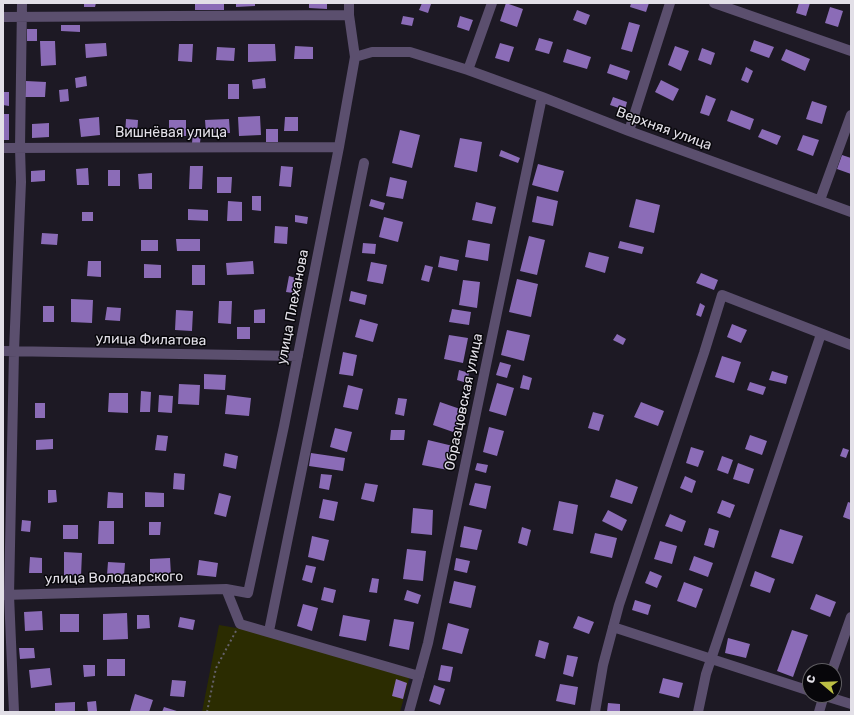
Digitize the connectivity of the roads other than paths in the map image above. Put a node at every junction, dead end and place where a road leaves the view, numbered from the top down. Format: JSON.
{"nodes":[{"id":1,"x":22,"y":3,"type":"edge"},
{"id":2,"x":349,"y":3,"type":"edge"},
{"id":3,"x":492,"y":3,"type":"edge"},
{"id":4,"x":670,"y":3,"type":"edge"},
{"id":5,"x":714,"y":3,"type":"edge"},
{"id":6,"x":349,"y":15,"type":"junction"},
{"id":7,"x":3,"y":17,"type":"edge"},
{"id":8,"x":22,"y":17,"type":"junction"},
{"id":9,"x":851,"y":51,"type":"edge"},
{"id":10,"x":355,"y":57,"type":"junction"},
{"id":11,"x":468,"y":70,"type":"junction"},
{"id":12,"x":542,"y":97,"type":"junction"},
{"id":13,"x":851,"y":115,"type":"edge"},
{"id":14,"x":629,"y":131,"type":"junction"},
{"id":15,"x":340,"y":147,"type":"junction"},
{"id":16,"x":3,"y":148,"type":"edge"},
{"id":17,"x":20,"y":148,"type":"junction"},
{"id":18,"x":364,"y":163,"type":"dead end"},
{"id":19,"x":820,"y":200,"type":"junction"},
{"id":20,"x":851,"y":212,"type":"edge"},
{"id":21,"x":821,"y":334,"type":"junction"},
{"id":22,"x":851,"y":345,"type":"edge"},
{"id":23,"x":3,"y":351,"type":"edge"},
{"id":24,"x":14,"y":351,"type":"junction"},
{"id":25,"x":298,"y":356,"type":"junction"},
{"id":26,"x":226,"y":589,"type":"junction"},
{"id":27,"x":6,"y":595,"type":"edge"},
{"id":28,"x":851,"y":617,"type":"edge"},
{"id":29,"x":613,"y":627,"type":"junction"},
{"id":30,"x":270,"y":631,"type":"junction"},
{"id":31,"x":712,"y":660,"type":"junction"},
{"id":32,"x":835,"y":663,"type":"edge"},
{"id":33,"x":419,"y":676,"type":"junction"},
{"id":34,"x":802,"y":688,"type":"edge"},
{"id":35,"x":14,"y":712,"type":"edge"},
{"id":36,"x":409,"y":712,"type":"edge"},
{"id":37,"x":595,"y":712,"type":"edge"},
{"id":38,"x":698,"y":712,"type":"edge"}],
"edges":[{"from":1,"to":8,"type":"street"},
{"from":2,"to":6,"type":"street","name":"улица Плеханова"},
{"from":3,"to":11,"type":"street"},
{"from":4,"to":14,"type":"street"},
{"from":5,"to":9,"type":"street"},
{"from":6,"to":8,"type":"street"},
{"from":6,"to":10,"type":"street","name":"улица Плеханова"},
{"from":7,"to":8,"type":"street"},
{"from":8,"to":17,"type":"street"},
{"from":10,"to":11,"type":"street","name":"Верхняя улица"},
{"from":10,"to":15,"type":"street","name":"улица Плеханова"},
{"from":11,"to":12,"type":"street","name":"Верхняя улица"},
{"from":12,"to":14,"type":"street","name":"Верхняя улица"},
{"from":12,"to":33,"type":"street","name":"Образцовская улица"},
{"from":13,"to":19,"type":"street"},
{"from":14,"to":19,"type":"street","name":"Верхняя улица"},
{"from":15,"to":17,"type":"street","name":"Вишнёвая улица"},
{"from":15,"to":25,"type":"street","name":"улица Плеханова"},
{"from":16,"to":17,"type":"street","name":"Вишнёвая улица"},
{"from":17,"to":24,"type":"street"},
{"from":18,"to":30,"type":"street"},
{"from":19,"to":20,"type":"street","name":"Верхняя улица"},
{"from":21,"to":22,"type":"street"},
{"from":21,"to":29,"type":"street"},
{"from":21,"to":31,"type":"street"},
{"from":23,"to":24,"type":"street","name":"улица Филатова"},
{"from":24,"to":25,"type":"street","name":"улица Филатова"},
{"from":24,"to":27,"type":"street"},
{"from":25,"to":26,"type":"street","name":"улица Плеханова"},
{"from":26,"to":27,"type":"street","name":"улица Володарского"},
{"from":26,"to":30,"type":"street"},
{"from":27,"to":35,"type":"street"},
{"from":28,"to":32,"type":"street"},
{"from":29,"to":31,"type":"street"},
{"from":29,"to":37,"type":"street"},
{"from":30,"to":33,"type":"street"},
{"from":31,"to":34,"type":"street"},
{"from":31,"to":38,"type":"street"},
{"from":33,"to":36,"type":"street","name":"Образцовская улица"}]}
